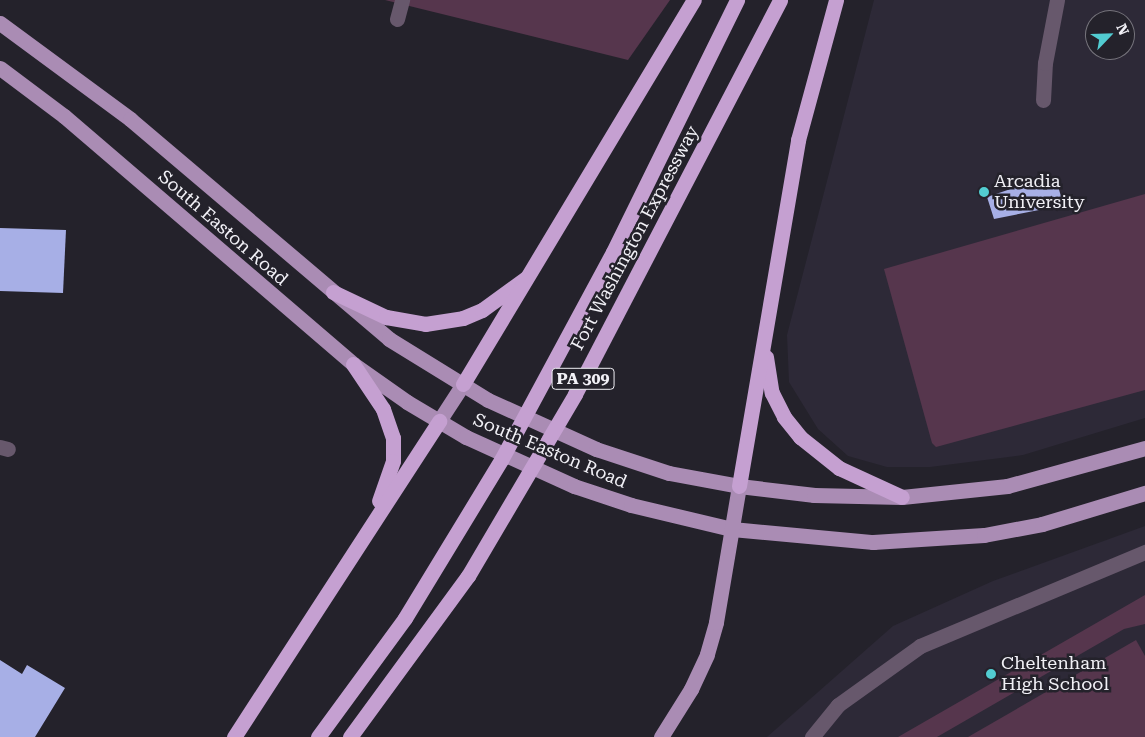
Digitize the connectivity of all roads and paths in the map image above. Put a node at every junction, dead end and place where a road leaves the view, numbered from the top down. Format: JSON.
{"nodes":[{"id":1,"x":402,"y":0,"type":"edge"},
{"id":2,"x":694,"y":0,"type":"edge"},
{"id":3,"x":737,"y":0,"type":"edge"},
{"id":4,"x":780,"y":0,"type":"edge"},
{"id":5,"x":836,"y":0,"type":"edge"},
{"id":6,"x":1057,"y":0,"type":"edge"},
{"id":7,"x":397,"y":19,"type":"dead end"},
{"id":8,"x":0,"y":23,"type":"edge"},
{"id":9,"x":0,"y":68,"type":"edge"},
{"id":10,"x":1043,"y":100,"type":"dead end"},
{"id":11,"x":531,"y":274,"type":"junction"},
{"id":12,"x":333,"y":292,"type":"junction"},
{"id":13,"x":764,"y":339,"type":"junction"},
{"id":14,"x":352,"y":364,"type":"junction"},
{"id":15,"x":463,"y":384,"type":"junction"},
{"id":16,"x":439,"y":421,"type":"junction"},
{"id":17,"x":1145,"y":448,"type":"edge"},
{"id":18,"x":739,"y":486,"type":"junction"},
{"id":19,"x":1145,"y":493,"type":"edge"},
{"id":20,"x":902,"y":497,"type":"junction"},
{"id":21,"x":732,"y":529,"type":"junction"},
{"id":22,"x":361,"y":541,"type":"junction"},
{"id":23,"x":1145,"y":552,"type":"edge"},
{"id":24,"x":234,"y":737,"type":"edge"},
{"id":25,"x":318,"y":737,"type":"edge"},
{"id":26,"x":350,"y":737,"type":"edge"},
{"id":27,"x":661,"y":737,"type":"edge"},
{"id":28,"x":812,"y":737,"type":"edge"}],
"edges":[{"from":1,"to":7,"type":"lane"},
{"from":2,"to":11,"type":"highway"},
{"from":3,"to":25,"type":"highway","name":"Fort Washington Expressway","number":"PA 309"},
{"from":4,"to":26,"type":"highway","name":"Fort Washington Expressway","number":"PA 309"},
{"from":5,"to":13,"type":"highway"},
{"from":6,"to":10,"type":"lane"},
{"from":8,"to":12,"type":"main road","name":"South Easton Road"},
{"from":9,"to":14,"type":"main road","name":"South Easton Road"},
{"from":11,"to":12,"type":"highway"},
{"from":11,"to":15,"type":"highway"},
{"from":12,"to":15,"type":"main road","name":"South Easton Road"},
{"from":13,"to":18,"type":"highway"},
{"from":13,"to":20,"type":"highway"},
{"from":14,"to":16,"type":"main road","name":"South Easton Road"},
{"from":14,"to":22,"type":"highway"},
{"from":15,"to":16,"type":"main road"},
{"from":15,"to":18,"type":"main road","name":"South Easton Road"},
{"from":16,"to":21,"type":"main road","name":"South Easton Road"},
{"from":16,"to":22,"type":"highway"},
{"from":17,"to":20,"type":"main road","name":"South Easton Road"},
{"from":18,"to":20,"type":"main road","name":"South Easton Road"},
{"from":18,"to":21,"type":"main road"},
{"from":19,"to":21,"type":"main road","name":"South Easton Road"},
{"from":21,"to":27,"type":"main road"},
{"from":22,"to":24,"type":"highway"},
{"from":23,"to":28,"type":"lane"}]}
